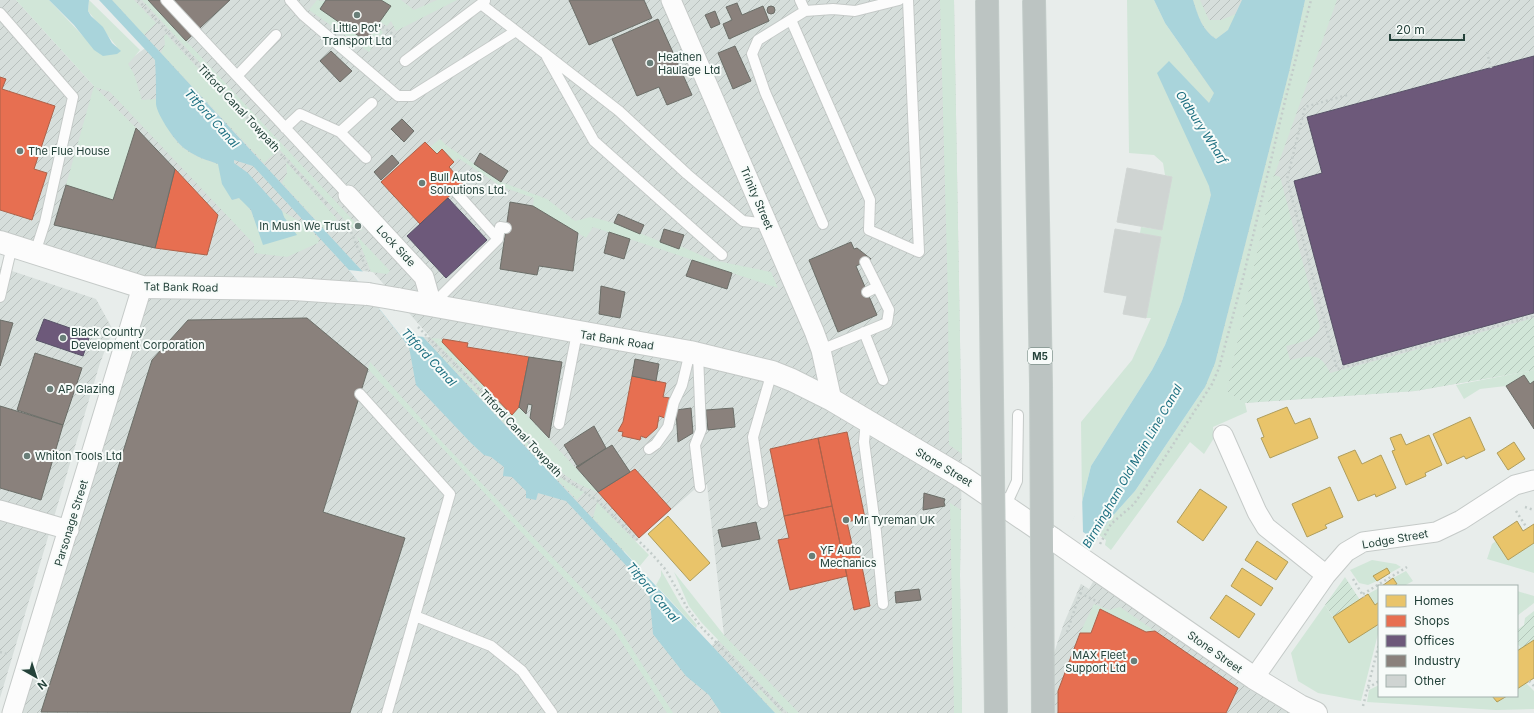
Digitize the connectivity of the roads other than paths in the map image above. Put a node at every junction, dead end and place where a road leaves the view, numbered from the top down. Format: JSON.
{"nodes":[{"id":1,"x":166,"y":0,"type":"edge"},
{"id":2,"x":290,"y":0,"type":"edge"},
{"id":3,"x":671,"y":0,"type":"edge"},
{"id":4,"x":800,"y":0,"type":"edge"},
{"id":5,"x":899,"y":0,"type":"edge"},
{"id":6,"x":908,"y":0,"type":"edge"},
{"id":7,"x":987,"y":0,"type":"edge"},
{"id":8,"x":1034,"y":0,"type":"edge"},
{"id":9,"x":484,"y":2,"type":"edge"},
{"id":10,"x":804,"y":11,"type":"junction"},
{"id":11,"x":0,"y":13,"type":"edge"},
{"id":12,"x":791,"y":20,"type":"junction"},
{"id":13,"x":516,"y":31,"type":"junction"},
{"id":14,"x":276,"y":35,"type":"dead end"},
{"id":15,"x":545,"y":53,"type":"junction"},
{"id":16,"x":405,"y":61,"type":"dead end"},
{"id":17,"x":236,"y":76,"type":"junction"},
{"id":18,"x":372,"y":103,"type":"dead end"},
{"id":19,"x":285,"y":128,"type":"junction"},
{"id":20,"x":340,"y":132,"type":"junction"},
{"id":21,"x":366,"y":158,"type":"dead end"},
{"id":22,"x":455,"y":192,"type":"dead end"},
{"id":23,"x":348,"y":194,"type":"joint"},
{"id":24,"x":768,"y":224,"type":"junction"},
{"id":25,"x":823,"y":224,"type":"dead end"},
{"id":26,"x":506,"y":228,"type":"dead end"},
{"id":27,"x":498,"y":239,"type":"junction"},
{"id":28,"x":6,"y":244,"type":"edge"},
{"id":29,"x":35,"y":253,"type":"junction"},
{"id":30,"x":722,"y":255,"type":"dead end"},
{"id":31,"x":865,"y":262,"type":"dead end"},
{"id":32,"x":142,"y":287,"type":"junction"},
{"id":33,"x":877,"y":287,"type":"junction"},
{"id":34,"x":867,"y":292,"type":"dead end"},
{"id":35,"x":0,"y":296,"type":"edge"},
{"id":36,"x":432,"y":305,"type":"junction"},
{"id":37,"x":864,"y":332,"type":"junction"},
{"id":38,"x":577,"y":333,"type":"junction"},
{"id":39,"x":821,"y":350,"type":"junction"},
{"id":40,"x":694,"y":354,"type":"junction"},
{"id":41,"x":772,"y":372,"type":"junction"},
{"id":42,"x":883,"y":380,"type":"dead end"},
{"id":43,"x":360,"y":394,"type":"dead end"},
{"id":44,"x":832,"y":400,"type":"junction"},
{"id":45,"x":1018,"y":414,"type":"dead end"},
{"id":46,"x":866,"y":421,"type":"junction"},
{"id":47,"x":559,"y":424,"type":"dead end"},
{"id":48,"x":1223,"y":435,"type":"dead end"},
{"id":49,"x":649,"y":449,"type":"dead end"},
{"id":50,"x":1534,"y":480,"type":"edge"},
{"id":51,"x":700,"y":487,"type":"dead end"},
{"id":52,"x":763,"y":502,"type":"dead end"},
{"id":53,"x":1006,"y":506,"type":"junction"},
{"id":54,"x":0,"y":510,"type":"edge"},
{"id":55,"x":69,"y":530,"type":"junction"},
{"id":56,"x":1326,"y":574,"type":"junction"},
{"id":57,"x":883,"y":604,"type":"dead end"},
{"id":58,"x":415,"y":616,"type":"junction"},
{"id":59,"x":1254,"y":678,"type":"junction"},
{"id":60,"x":12,"y":713,"type":"edge"},
{"id":61,"x":387,"y":713,"type":"edge"},
{"id":62,"x":552,"y":713,"type":"edge"},
{"id":63,"x":996,"y":713,"type":"edge"},
{"id":64,"x":1043,"y":713,"type":"edge"},
{"id":65,"x":1316,"y":713,"type":"edge"}],
"edges":[{"from":1,"to":17,"type":"lane"},
{"from":2,"to":13,"type":"lane"},
{"from":3,"to":24,"type":"street","name":"Trinity Street"},
{"from":4,"to":10,"type":"lane"},
{"from":5,"to":10,"type":"lane"},
{"from":6,"to":12,"type":"lane"},
{"from":7,"to":63,"type":"highway","bridge":true},
{"from":8,"to":64,"type":"highway","number":"M5","bridge":true},
{"from":9,"to":13,"type":"lane"},
{"from":9,"to":16,"type":"lane"},
{"from":10,"to":12,"type":"lane"},
{"from":11,"to":29,"type":"lane"},
{"from":12,"to":25,"type":"lane"},
{"from":13,"to":15,"type":"lane"},
{"from":14,"to":17,"type":"lane"},
{"from":15,"to":24,"type":"lane"},
{"from":15,"to":30,"type":"lane"},
{"from":17,"to":19,"type":"lane"},
{"from":18,"to":20,"type":"lane"},
{"from":19,"to":20,"type":"lane"},
{"from":19,"to":23,"type":"lane"},
{"from":20,"to":21,"type":"lane"},
{"from":22,"to":27,"type":"lane"},
{"from":23,"to":36,"type":"street","name":"Lock Side"},
{"from":24,"to":39,"type":"street","name":"Trinity Street"},
{"from":26,"to":27,"type":"lane"},
{"from":27,"to":36,"type":"lane"},
{"from":28,"to":29,"type":"street","name":"Tat Bank Road"},
{"from":28,"to":35,"type":"lane"},
{"from":29,"to":32,"type":"street","name":"Tat Bank Road"},
{"from":31,"to":33,"type":"lane"},
{"from":32,"to":36,"type":"street","name":"Tat Bank Road","bridge":true},
{"from":32,"to":55,"type":"street","name":"Parsonage Street"},
{"from":33,"to":34,"type":"lane"},
{"from":33,"to":37,"type":"lane"},
{"from":36,"to":38,"type":"street","name":"Tat Bank Road"},
{"from":37,"to":39,"type":"lane"},
{"from":37,"to":42,"type":"lane"},
{"from":38,"to":40,"type":"street","name":"Tat Bank Road"},
{"from":38,"to":47,"type":"lane"},
{"from":39,"to":44,"type":"street","name":"Trinity Street"},
{"from":40,"to":41,"type":"street","name":"Tat Bank Road"},
{"from":40,"to":49,"type":"lane"},
{"from":40,"to":51,"type":"lane"},
{"from":41,"to":44,"type":"street","name":"Tat Bank Road"},
{"from":41,"to":52,"type":"lane"},
{"from":43,"to":58,"type":"lane"},
{"from":44,"to":46,"type":"street","name":"Stone Street"},
{"from":45,"to":53,"type":"lane"},
{"from":46,"to":53,"type":"street","name":"Stone Street"},
{"from":46,"to":57,"type":"lane"},
{"from":48,"to":56,"type":"street"},
{"from":50,"to":56,"type":"street","name":"Lodge Street"},
{"from":53,"to":59,"type":"street","name":"Stone Street","bridge":true},
{"from":54,"to":55,"type":"street"},
{"from":55,"to":60,"type":"street","name":"Parsonage Street"},
{"from":56,"to":59,"type":"street","name":"Lodge Street"},
{"from":58,"to":61,"type":"lane"},
{"from":58,"to":62,"type":"lane"},
{"from":59,"to":65,"type":"street","name":"Stone Street"}]}
